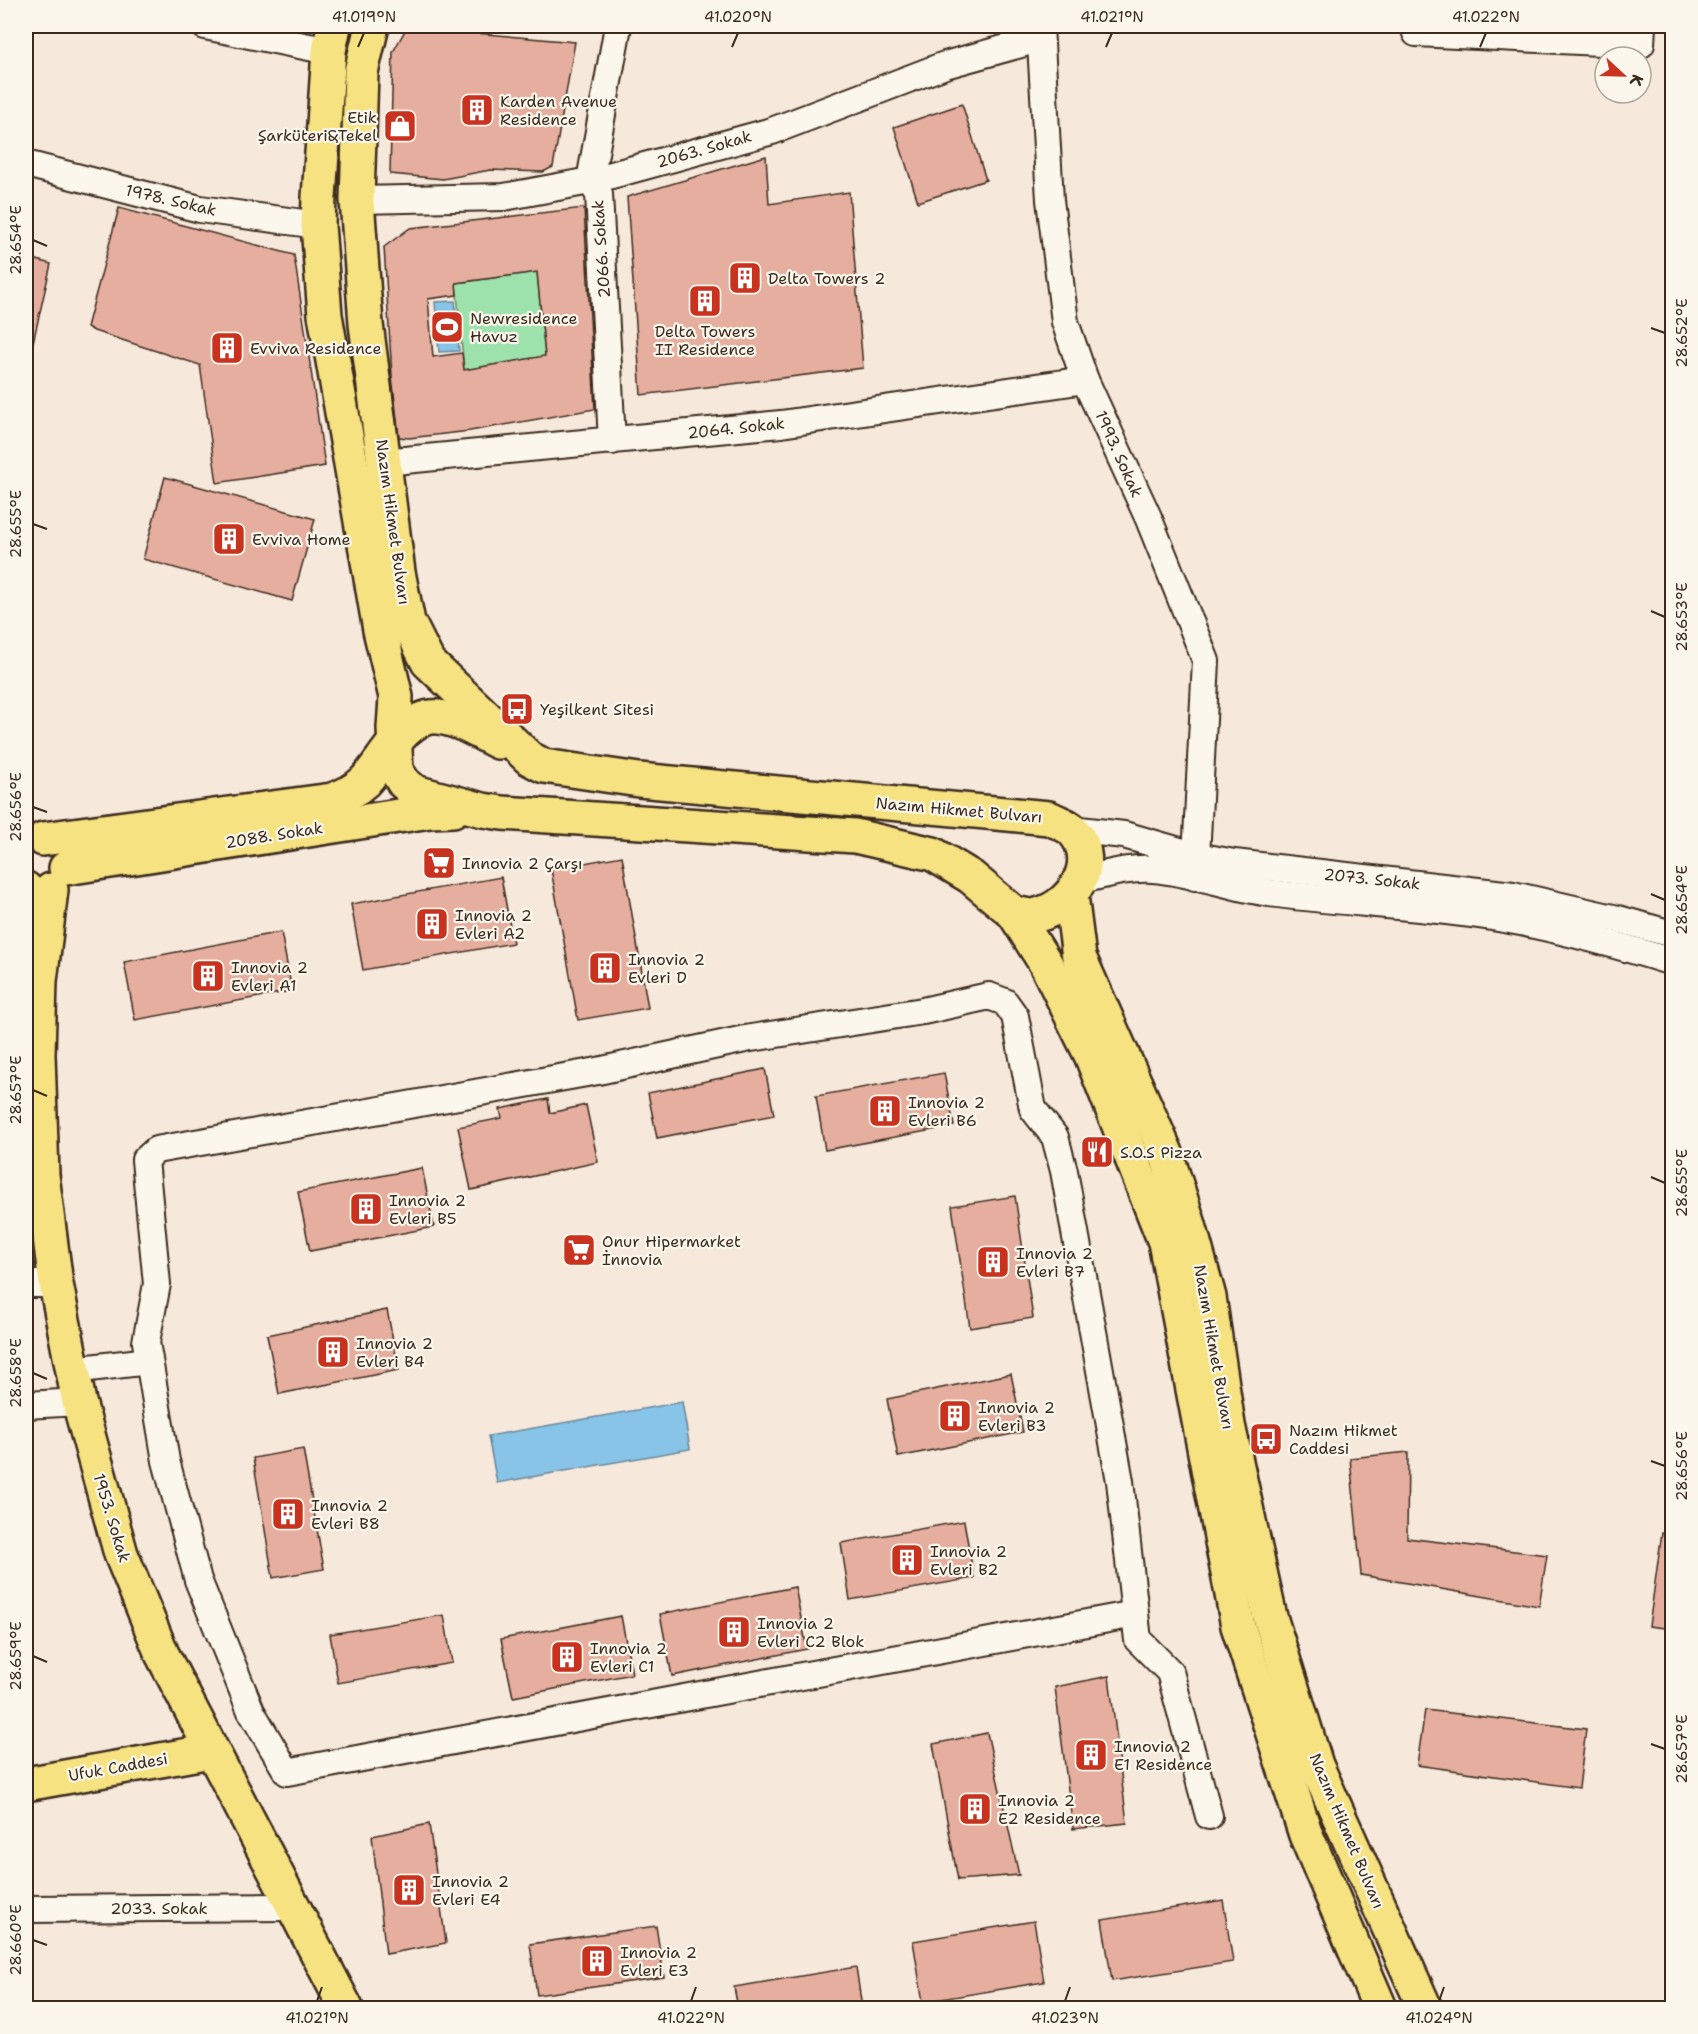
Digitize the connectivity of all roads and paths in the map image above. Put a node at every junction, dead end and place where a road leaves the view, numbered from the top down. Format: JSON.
{"nodes":[{"id":1,"x":206,"y":26,"type":"edge"},
{"id":2,"x":372,"y":26,"type":"edge"},
{"id":3,"x":618,"y":26,"type":"edge"},
{"id":4,"x":1416,"y":26,"type":"edge"},
{"id":5,"x":1642,"y":26,"type":"edge"},
{"id":6,"x":1040,"y":32,"type":"edge"},
{"id":7,"x":332,"y":38,"type":"edge"},
{"id":8,"x":362,"y":72,"type":"junction"},
{"id":9,"x":26,"y":164,"type":"edge"},
{"id":10,"x":590,"y":181,"type":"junction"},
{"id":11,"x":357,"y":200,"type":"junction"},
{"id":12,"x":318,"y":225,"type":"junction"},
{"id":13,"x":1085,"y":380,"type":"junction"},
{"id":14,"x":612,"y":441,"type":"junction"},
{"id":15,"x":384,"y":462,"type":"junction"},
{"id":16,"x":394,"y":743,"type":"junction"},
{"id":17,"x":529,"y":759,"type":"junction"},
{"id":18,"x":483,"y":810,"type":"junction"},
{"id":19,"x":1071,"y":829,"type":"junction"},
{"id":20,"x":34,"y":841,"type":"edge"},
{"id":21,"x":1196,"y":866,"type":"junction"},
{"id":22,"x":42,"y":884,"type":"edge"},
{"id":23,"x":1076,"y":888,"type":"junction"},
{"id":24,"x":1014,"y":914,"type":"junction"},
{"id":25,"x":1672,"y":934,"type":"edge"},
{"id":26,"x":1672,"y":962,"type":"edge"},
{"id":27,"x":32,"y":1055,"type":"edge"},
{"id":28,"x":34,"y":1174,"type":"edge"},
{"id":29,"x":41,"y":1284,"type":"edge"},
{"id":30,"x":149,"y":1361,"type":"junction"},
{"id":31,"x":72,"y":1370,"type":"junction"},
{"id":32,"x":79,"y":1402,"type":"junction"},
{"id":33,"x":26,"y":1405,"type":"edge"},
{"id":34,"x":1135,"y":1614,"type":"junction"},
{"id":35,"x":212,"y":1751,"type":"junction"},
{"id":36,"x":26,"y":1784,"type":"edge"},
{"id":37,"x":1209,"y":1816,"type":"dead end"},
{"id":38,"x":293,"y":1908,"type":"junction"},
{"id":39,"x":26,"y":1909,"type":"edge"},
{"id":40,"x":346,"y":2008,"type":"edge"},
{"id":41,"x":1380,"y":2008,"type":"edge"},
{"id":42,"x":1425,"y":2008,"type":"edge"}],
"edges":[{"from":1,"to":7,"type":"street"},
{"from":2,"to":8,"type":"main road","name":"Nazım Hikmet Bulvarı"},
{"from":3,"to":10,"type":"street","name":"2066. Sokak"},
{"from":4,"to":5,"type":"street"},
{"from":6,"to":10,"type":"street","name":"2063. Sokak"},
{"from":6,"to":13,"type":"street","name":"1993. Sokak"},
{"from":7,"to":8,"type":"main road"},
{"from":7,"to":12,"type":"main road","name":"Nazım Hikmet Bulvarı"},
{"from":8,"to":11,"type":"main road","name":"Nazım Hikmet Bulvarı"},
{"from":9,"to":12,"type":"street","name":"1978. Sokak"},
{"from":10,"to":11,"type":"street","name":"2063. Sokak"},
{"from":10,"to":14,"type":"street","name":"2066. Sokak"},
{"from":11,"to":15,"type":"main road","name":"Nazım Hikmet Bulvarı"},
{"from":12,"to":16,"type":"main road","name":"Nazım Hikmet Bulvarı"},
{"from":13,"to":14,"type":"street","name":"2064. Sokak"},
{"from":13,"to":21,"type":"street","name":"1993. Sokak"},
{"from":14,"to":15,"type":"street","name":"2064. Sokak"},
{"from":15,"to":17,"type":"main road","name":"Nazım Hikmet Bulvarı"},
{"from":16,"to":17,"type":"main road"},
{"from":16,"to":18,"type":"main road","name":"Nazım Hikmet Bulvarı"},
{"from":16,"to":20,"type":"main road"},
{"from":17,"to":19,"type":"main road","name":"Nazım Hikmet Bulvarı"},
{"from":18,"to":22,"type":"main road","name":"2088. Sokak"},
{"from":18,"to":24,"type":"main road","name":"Nazım Hikmet Bulvarı"},
{"from":19,"to":21,"type":"street","name":"2073. Sokak"},
{"from":19,"to":23,"type":"main road","name":"Nazım Hikmet Bulvarı"},
{"from":20,"to":22,"type":"main road","name":"1953. Sokak"},
{"from":21,"to":23,"type":"street","name":"2073. Sokak"},
{"from":21,"to":25,"type":"street","name":"2073. Sokak"},
{"from":21,"to":26,"type":"street","name":"2073. Sokak"},
{"from":22,"to":27,"type":"main road","name":"1953. Sokak"},
{"from":23,"to":24,"type":"main road"},
{"from":23,"to":42,"type":"main road","name":"Nazım Hikmet Bulvarı"},
{"from":24,"to":41,"type":"main road","name":"Nazım Hikmet Bulvarı"},
{"from":27,"to":28,"type":"main road","name":"1953. Sokak"},
{"from":28,"to":29,"type":"main road","name":"1953. Sokak"},
{"from":29,"to":31,"type":"main road","name":"1953. Sokak"},
{"from":30,"to":31,"type":"street"},
{"from":30,"to":34,"type":"street"},
{"from":30,"to":34,"type":"street"},
{"from":31,"to":32,"type":"main road","name":"1953. Sokak"},
{"from":32,"to":33,"type":"street"},
{"from":32,"to":35,"type":"main road","name":"1953. Sokak"},
{"from":34,"to":37,"type":"street"},
{"from":35,"to":36,"type":"main road","name":"Ufuk Caddesi"},
{"from":35,"to":38,"type":"main road","name":"1953. Sokak"},
{"from":38,"to":39,"type":"street","name":"2033. Sokak"},
{"from":38,"to":40,"type":"main road","name":"1953. Sokak"}]}
